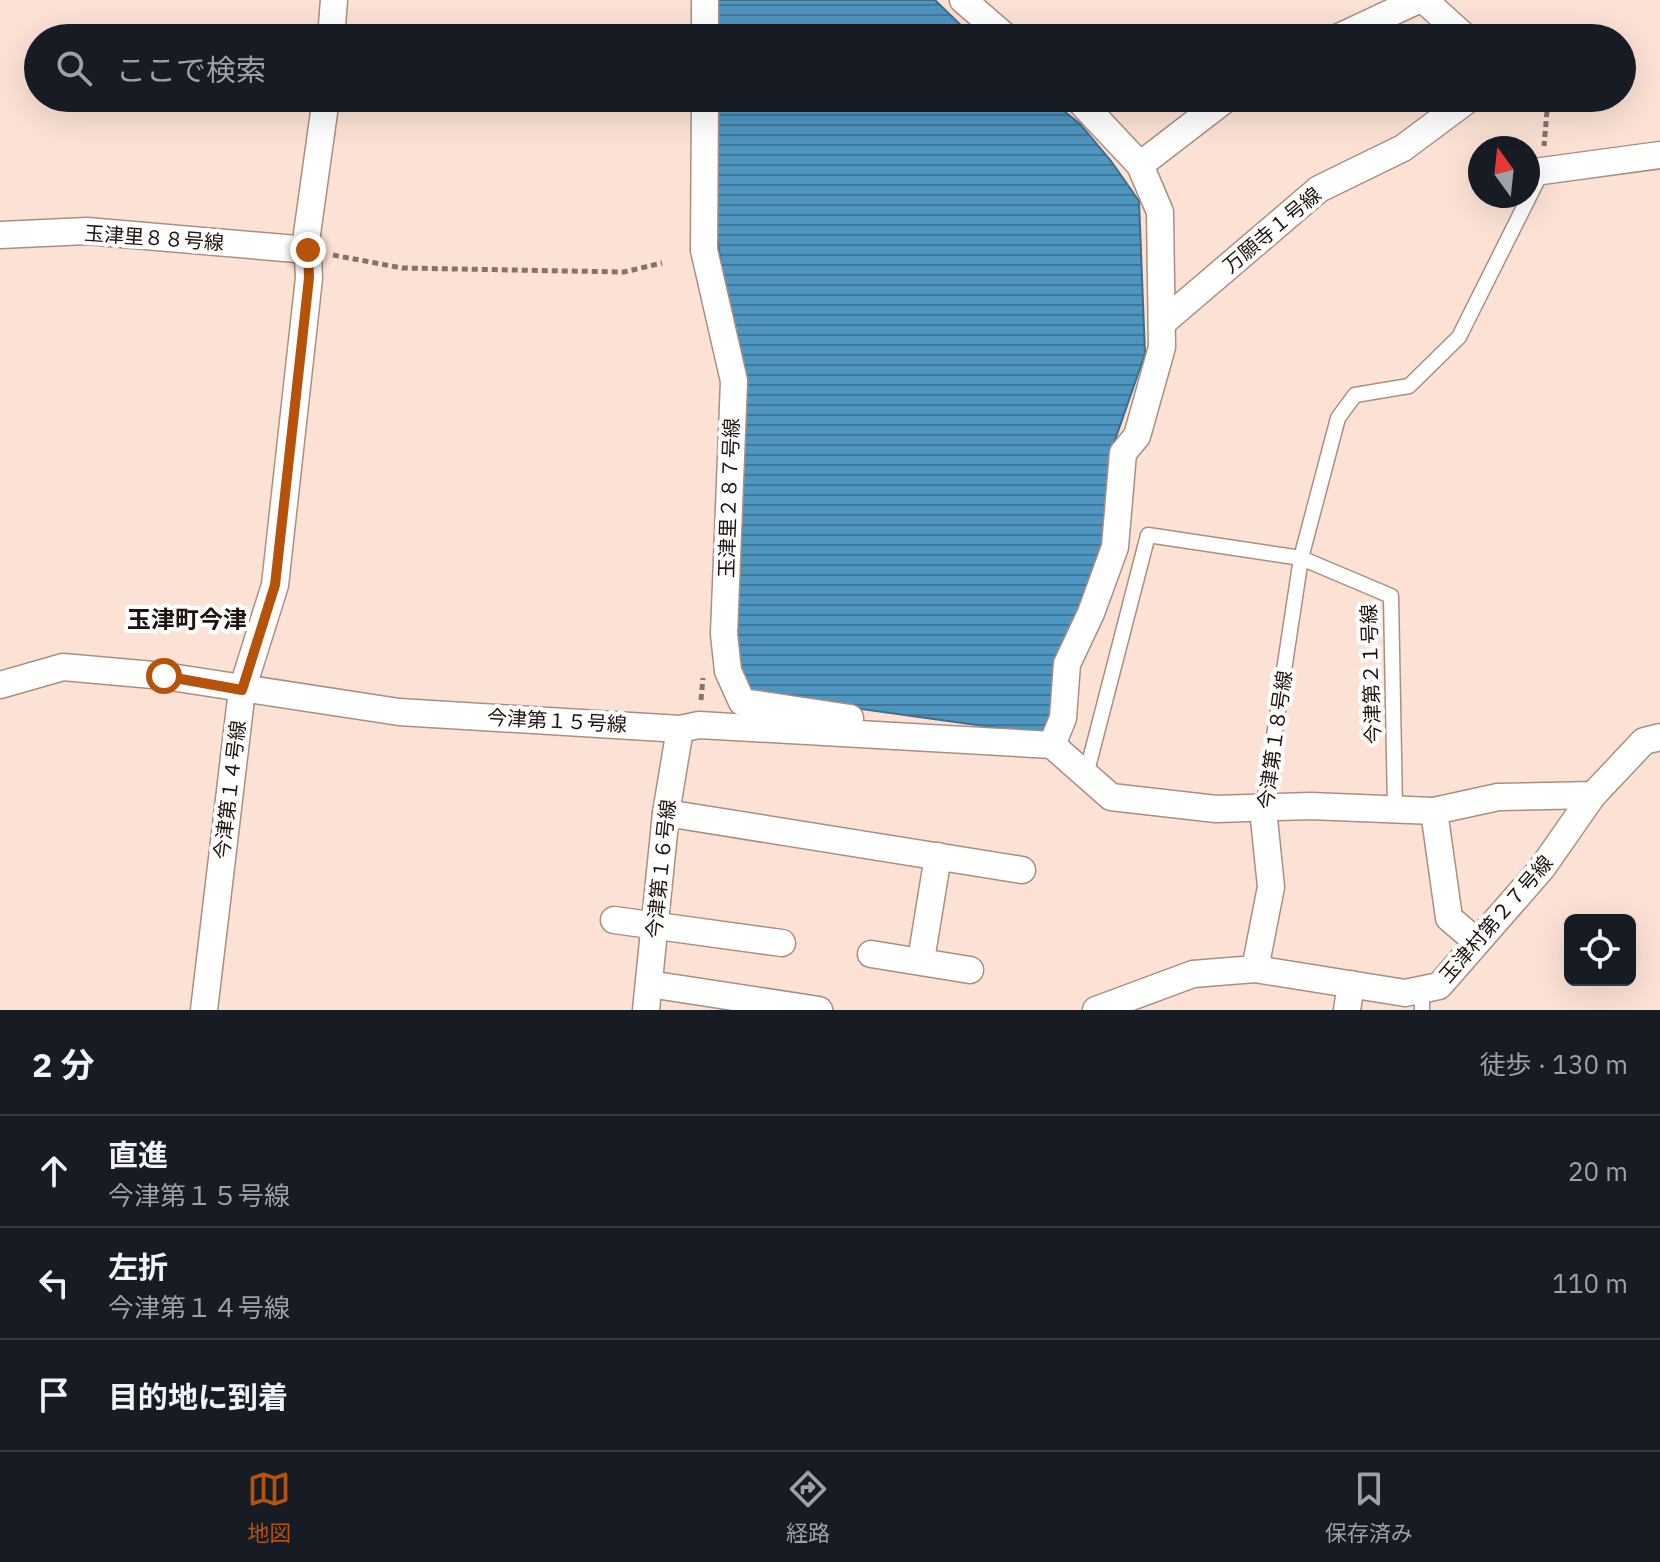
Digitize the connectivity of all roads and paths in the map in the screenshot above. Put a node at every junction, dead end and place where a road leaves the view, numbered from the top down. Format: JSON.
{"nodes":[{"id":1,"x":334,"y":0,"type":"edge"},
{"id":2,"x":705,"y":0,"type":"edge"},
{"id":3,"x":963,"y":0,"type":"edge"},
{"id":4,"x":1418,"y":0,"type":"edge"},
{"id":5,"x":1424,"y":0,"type":"edge"},
{"id":6,"x":332,"y":24,"type":"edge"},
{"id":7,"x":705,"y":24,"type":"edge"},
{"id":8,"x":991,"y":24,"type":"edge"},
{"id":9,"x":1367,"y":24,"type":"edge"},
{"id":10,"x":1451,"y":24,"type":"edge"},
{"id":11,"x":324,"y":112,"type":"edge"},
{"id":12,"x":705,"y":112,"type":"edge"},
{"id":13,"x":1093,"y":112,"type":"edge"},
{"id":14,"x":1209,"y":112,"type":"edge"},
{"id":15,"x":1451,"y":112,"type":"edge"},
{"id":16,"x":1547,"y":112,"type":"edge"},
{"id":17,"x":1660,"y":155,"type":"edge"},
{"id":18,"x":1140,"y":165,"type":"junction"},
{"id":19,"x":1542,"y":171,"type":"junction"},
{"id":20,"x":0,"y":235,"type":"edge"},
{"id":21,"x":308,"y":250,"type":"junction"},
{"id":22,"x":662,"y":263,"type":"dead end"},
{"id":23,"x":1162,"y":323,"type":"junction"},
{"id":24,"x":1301,"y":558,"type":"junction"},
{"id":25,"x":0,"y":685,"type":"edge"},
{"id":26,"x":242,"y":690,"type":"junction"},
{"id":27,"x":680,"y":729,"type":"junction"},
{"id":28,"x":1660,"y":737,"type":"edge"},
{"id":29,"x":933,"y":739,"type":"junction"},
{"id":30,"x":1052,"y":745,"type":"junction"},
{"id":31,"x":1086,"y":775,"type":"junction"},
{"id":32,"x":1593,"y":795,"type":"junction"},
{"id":33,"x":1263,"y":809,"type":"junction"},
{"id":34,"x":1395,"y":809,"type":"junction"},
{"id":35,"x":1434,"y":811,"type":"junction"},
{"id":36,"x":666,"y":813,"type":"junction"},
{"id":37,"x":938,"y":856,"type":"junction"},
{"id":38,"x":1022,"y":870,"type":"dead end"},
{"id":39,"x":614,"y":920,"type":"dead end"},
{"id":40,"x":655,"y":925,"type":"junction"},
{"id":41,"x":1477,"y":942,"type":"junction"},
{"id":42,"x":782,"y":943,"type":"dead end"},
{"id":43,"x":871,"y":954,"type":"dead end"},
{"id":44,"x":921,"y":960,"type":"junction"},
{"id":45,"x":1255,"y":969,"type":"junction"},
{"id":46,"x":970,"y":970,"type":"dead end"},
{"id":47,"x":648,"y":997,"type":"edge"},
{"id":48,"x":1349,"y":997,"type":"edge"},
{"id":49,"x":1422,"y":1000,"type":"edge"},
{"id":50,"x":204,"y":1010,"type":"edge"},
{"id":51,"x":819,"y":1010,"type":"edge"},
{"id":52,"x":1096,"y":1010,"type":"edge"}],
"edges":[{"from":1,"to":6,"type":"street"},
{"from":2,"to":7,"type":"street"},
{"from":3,"to":8,"type":"street"},
{"from":4,"to":9,"type":"street"},
{"from":5,"to":10,"type":"street"},
{"from":11,"to":21,"type":"street","name":"今津第１４号線"},
{"from":12,"to":29,"type":"street","name":"玉津里２８７号線"},
{"from":13,"to":18,"type":"street"},
{"from":14,"to":18,"type":"street"},
{"from":15,"to":23,"type":"street","name":"万願寺１号線"},
{"from":16,"to":19,"type":"path"},
{"from":17,"to":19,"type":"street"},
{"from":18,"to":23,"type":"street"},
{"from":19,"to":24,"type":"lane","name":"今津第１８号線"},
{"from":20,"to":21,"type":"street","name":"玉津里８８号線"},
{"from":21,"to":22,"type":"path"},
{"from":21,"to":26,"type":"street","name":"今津第１４号線"},
{"from":23,"to":30,"type":"street"},
{"from":24,"to":31,"type":"lane","name":"今津第２１号線"},
{"from":24,"to":33,"type":"lane","name":"今津第１８号線"},
{"from":24,"to":34,"type":"lane","name":"今津第２１号線"},
{"from":25,"to":26,"type":"street","name":"今津第１５号線"},
{"from":26,"to":27,"type":"street","name":"今津第１５号線"},
{"from":26,"to":50,"type":"street","name":"今津第１４号線"},
{"from":27,"to":29,"type":"street","name":"今津第１５号線"},
{"from":27,"to":36,"type":"street","name":"今津第１６号線"},
{"from":28,"to":32,"type":"street","name":"玉津村第２７号線"},
{"from":29,"to":30,"type":"street","name":"今津第１５号線"},
{"from":30,"to":31,"type":"street"},
{"from":31,"to":33,"type":"street"},
{"from":32,"to":35,"type":"street"},
{"from":32,"to":41,"type":"street","name":"玉津村第２７号線"},
{"from":33,"to":34,"type":"street"},
{"from":33,"to":45,"type":"street","name":"今津第１８号線"},
{"from":34,"to":35,"type":"street"},
{"from":35,"to":41,"type":"street"},
{"from":36,"to":37,"type":"street"},
{"from":36,"to":40,"type":"street","name":"今津第１６号線"},
{"from":37,"to":38,"type":"street"},
{"from":37,"to":44,"type":"street"},
{"from":39,"to":40,"type":"street"},
{"from":40,"to":42,"type":"street"},
{"from":40,"to":47,"type":"street","name":"今津第１６号線"},
{"from":41,"to":49,"type":"street","name":"玉津村第２７号線"},
{"from":43,"to":44,"type":"street"},
{"from":44,"to":46,"type":"street"},
{"from":45,"to":48,"type":"street","name":"玉津村第２７号線"},
{"from":45,"to":52,"type":"street","name":"玉津村第２７号線"},
{"from":47,"to":51,"type":"street"},
{"from":48,"to":49,"type":"street","name":"玉津村第２７号線"}]}
